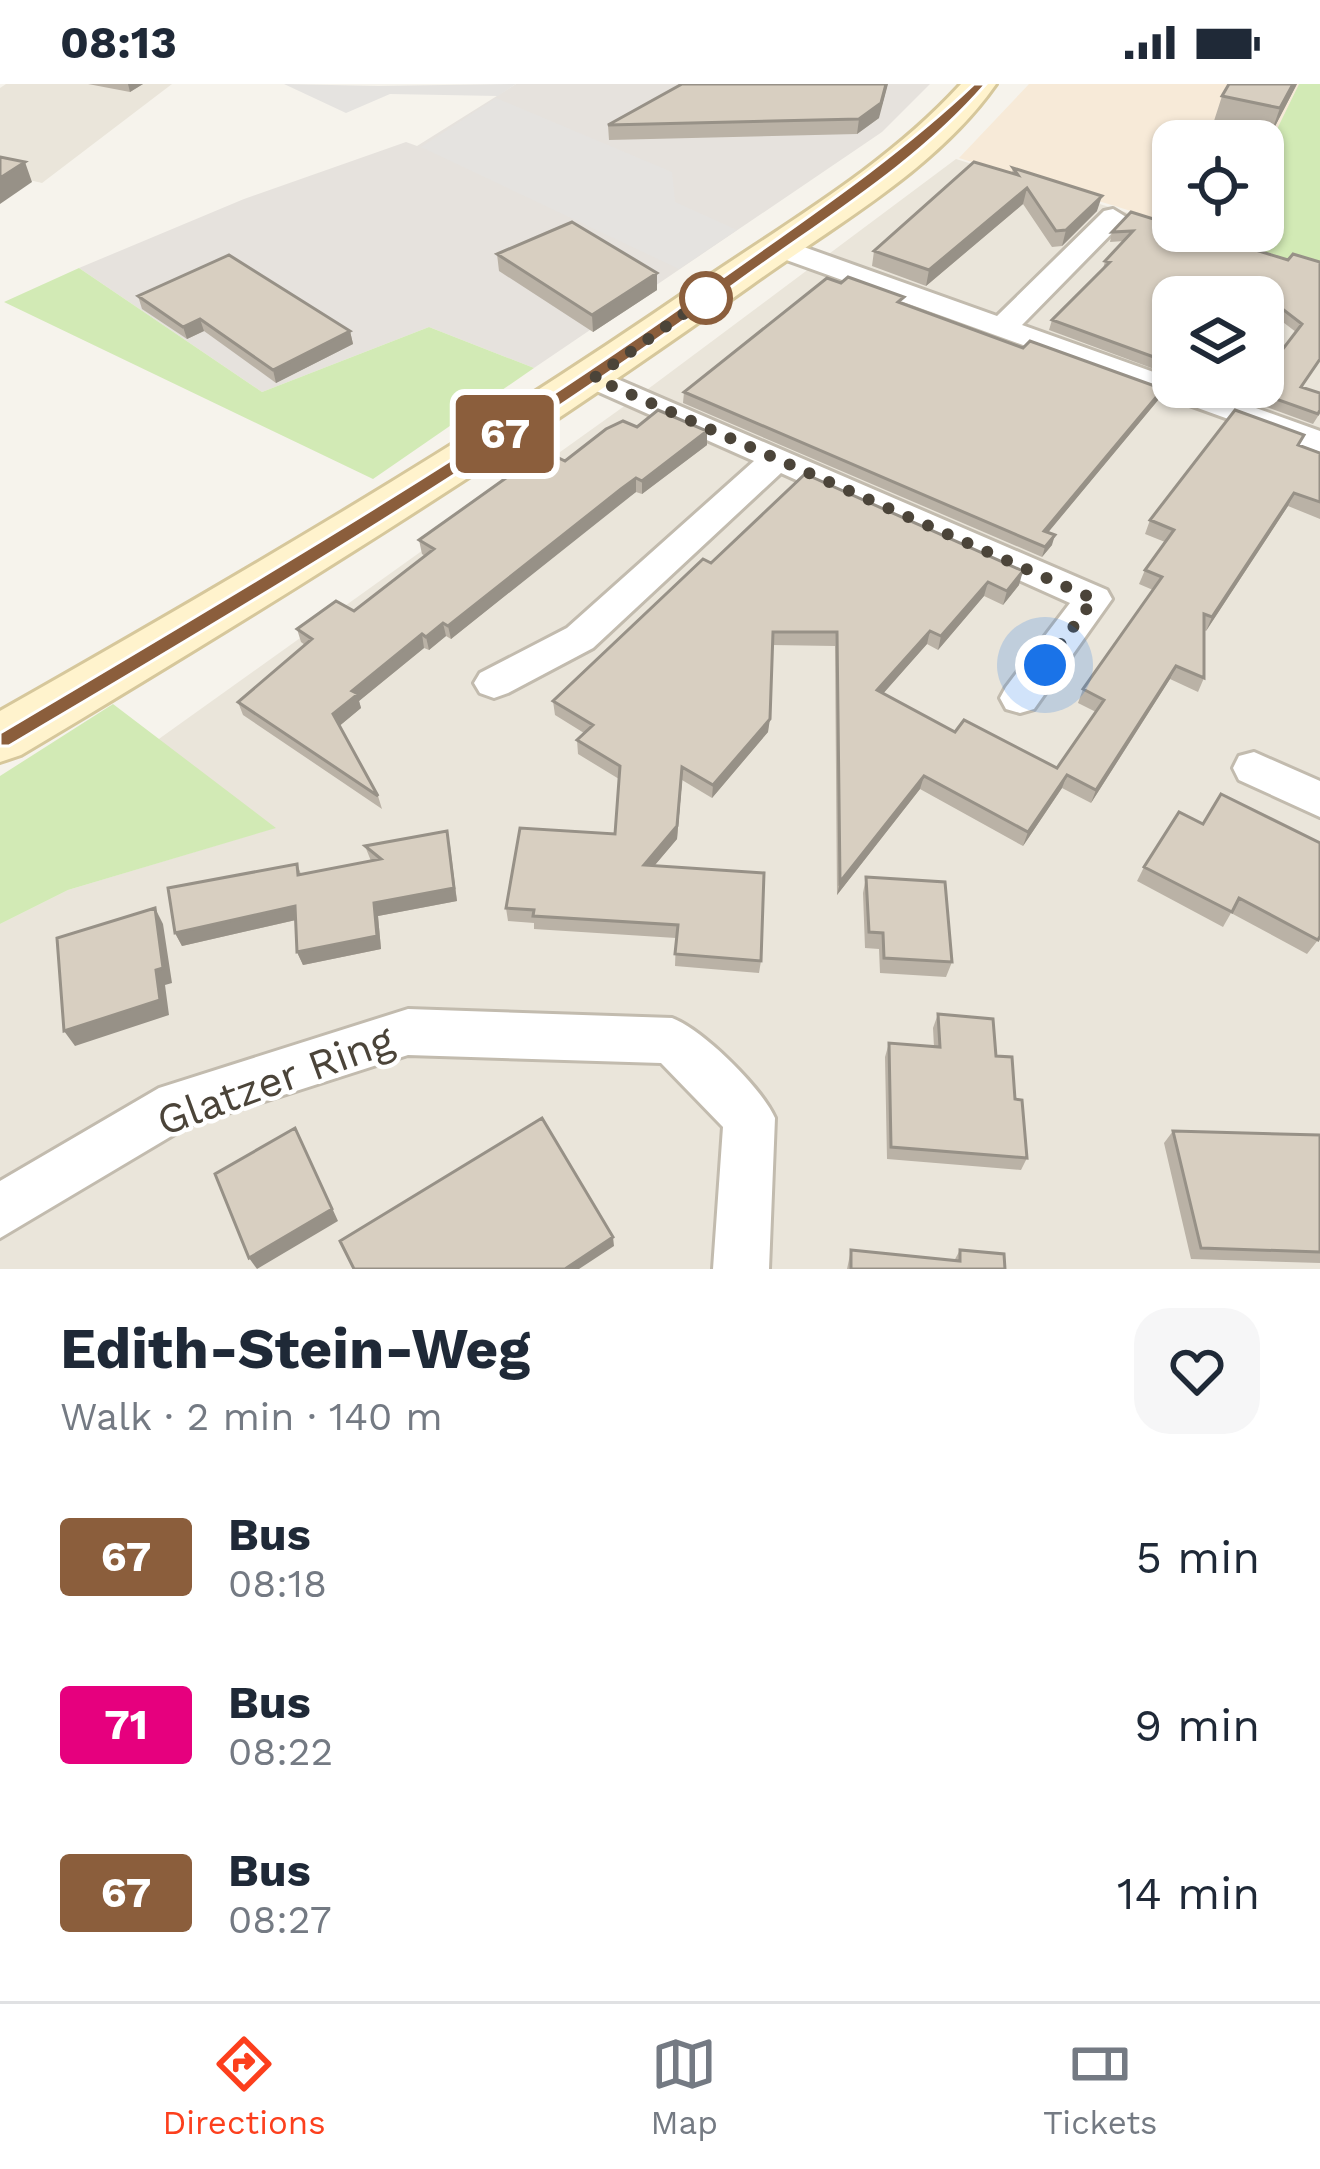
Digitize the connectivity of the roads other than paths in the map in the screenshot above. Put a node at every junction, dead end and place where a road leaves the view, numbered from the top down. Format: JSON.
{"nodes":[{"id":1,"x":979,"y":84,"type":"edge"},
{"id":2,"x":1113,"y":217,"type":"dead end"},
{"id":3,"x":777,"y":247,"type":"junction"},
{"id":4,"x":1001,"y":329,"type":"junction"},
{"id":5,"x":594,"y":378,"type":"junction"},
{"id":6,"x":1320,"y":442,"type":"edge"},
{"id":7,"x":776,"y":460,"type":"junction"},
{"id":8,"x":494,"y":683,"type":"dead end"},
{"id":9,"x":1020,"y":698,"type":"dead end"},
{"id":10,"x":0,"y":740,"type":"edge"},
{"id":11,"x":1254,"y":769,"type":"dead end"},
{"id":12,"x":1320,"y":800,"type":"edge"},
{"id":13,"x":0,"y":1211,"type":"edge"},
{"id":14,"x":741,"y":1269,"type":"edge"}],
"edges":[{"from":1,"to":3,"type":"street"},
{"from":2,"to":4,"type":"street"},
{"from":3,"to":4,"type":"street"},
{"from":3,"to":5,"type":"street"},
{"from":4,"to":6,"type":"street"},
{"from":5,"to":7,"type":"street"},
{"from":5,"to":10,"type":"street"},
{"from":7,"to":8,"type":"street"},
{"from":7,"to":9,"type":"street"},
{"from":11,"to":12,"type":"street"},
{"from":13,"to":14,"type":"street","name":"Glatzer Ring"}]}
